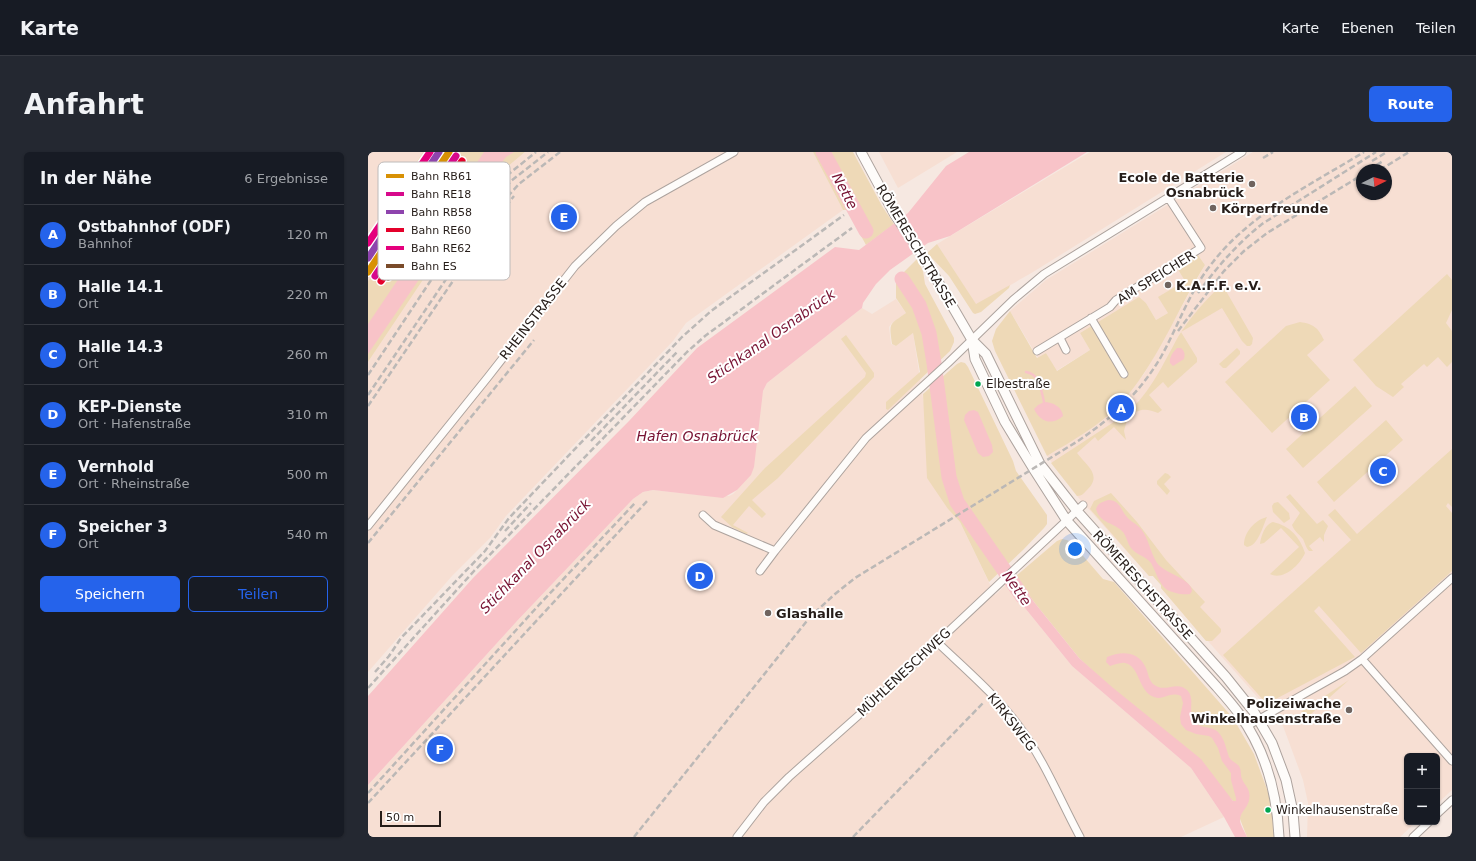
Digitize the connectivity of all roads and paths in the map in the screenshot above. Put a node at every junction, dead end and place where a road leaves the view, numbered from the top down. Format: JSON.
{"nodes":[{"id":1,"x":734,"y":152,"type":"edge"},
{"id":2,"x":862,"y":152,"type":"edge"},
{"id":3,"x":1242,"y":152,"type":"edge"},
{"id":4,"x":1168,"y":197,"type":"junction"},
{"id":5,"x":1091,"y":318,"type":"junction"},
{"id":6,"x":1060,"y":338,"type":"junction"},
{"id":7,"x":972,"y":340,"type":"junction"},
{"id":8,"x":1066,"y":350,"type":"dead end"},
{"id":9,"x":1037,"y":351,"type":"dead end"},
{"id":10,"x":1124,"y":374,"type":"dead end"},
{"id":11,"x":1080,"y":508,"type":"junction"},
{"id":12,"x":703,"y":515,"type":"dead end"},
{"id":13,"x":1067,"y":521,"type":"junction"},
{"id":14,"x":368,"y":526,"type":"edge"},
{"id":15,"x":775,"y":551,"type":"junction"},
{"id":16,"x":760,"y":571,"type":"dead end"},
{"id":17,"x":1452,"y":578,"type":"edge"},
{"id":18,"x":937,"y":642,"type":"junction"},
{"id":19,"x":1362,"y":660,"type":"junction"},
{"id":20,"x":1258,"y":720,"type":"junction"},
{"id":21,"x":1247,"y":726,"type":"junction"},
{"id":22,"x":1452,"y":761,"type":"edge"},
{"id":23,"x":1452,"y":800,"type":"edge"},
{"id":24,"x":1440,"y":811,"type":"edge"},
{"id":25,"x":1426,"y":825,"type":"edge"},
{"id":26,"x":737,"y":837,"type":"edge"},
{"id":27,"x":1080,"y":837,"type":"edge"},
{"id":28,"x":1279,"y":837,"type":"edge"},
{"id":29,"x":1294,"y":837,"type":"edge"},
{"id":30,"x":1413,"y":837,"type":"edge"}],
"edges":[{"from":1,"to":14,"type":"street","name":"RHEINSTRASSE"},
{"from":2,"to":7,"type":"main road","name":"RÖMERESCHSTRASSE"},
{"from":3,"to":4,"type":"street"},
{"from":4,"to":5,"type":"street","name":"AM SPEICHER"},
{"from":4,"to":7,"type":"street"},
{"from":5,"to":6,"type":"street","name":"AM SPEICHER"},
{"from":5,"to":10,"type":"street"},
{"from":6,"to":8,"type":"street"},
{"from":6,"to":9,"type":"street","name":"AM SPEICHER"},
{"from":7,"to":11,"type":"main road","name":"RÖMERESCHSTRASSE"},
{"from":7,"to":13,"type":"main road","name":"RÖMERESCHSTRASSE"},
{"from":7,"to":15,"type":"street"},
{"from":11,"to":13,"type":"street","name":"MÜHLENESCHWEG"},
{"from":11,"to":20,"type":"main road","name":"RÖMERESCHSTRASSE"},
{"from":12,"to":15,"type":"street"},
{"from":13,"to":18,"type":"street","name":"MÜHLENESCHWEG"},
{"from":13,"to":21,"type":"main road","name":"RÖMERESCHSTRASSE"},
{"from":15,"to":16,"type":"street"},
{"from":17,"to":19,"type":"street"},
{"from":18,"to":26,"type":"street","name":"MÜHLENESCHWEG"},
{"from":18,"to":27,"type":"street","name":"KIRKSWEG"},
{"from":19,"to":20,"type":"street"},
{"from":19,"to":22,"type":"street"},
{"from":20,"to":21,"type":"street"},
{"from":20,"to":29,"type":"main road","name":"RÖMERESCHSTRASSE"},
{"from":21,"to":28,"type":"main road","name":"RÖMERESCHSTRASSE"},
{"from":23,"to":24,"type":"street"},
{"from":25,"to":30,"type":"street"}]}
